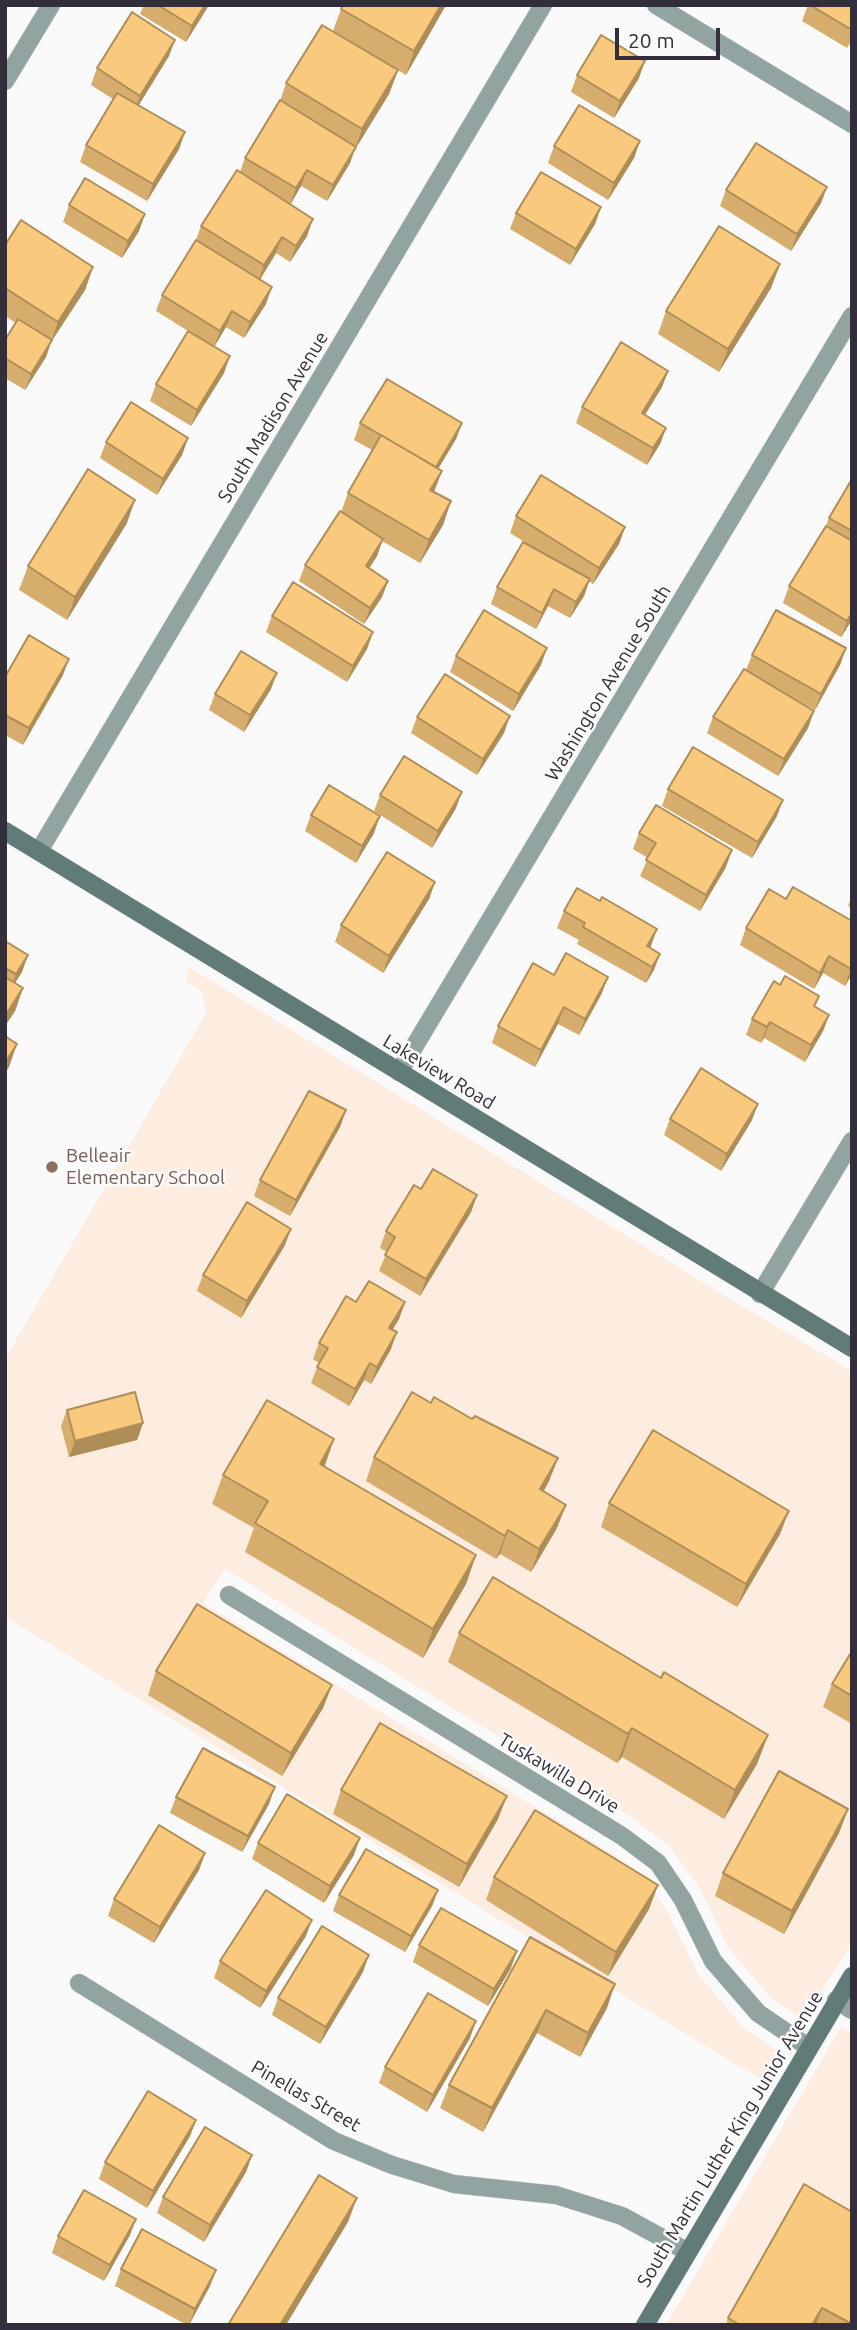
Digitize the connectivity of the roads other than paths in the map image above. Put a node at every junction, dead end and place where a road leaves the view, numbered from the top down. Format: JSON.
{"nodes":[{"id":1,"x":51,"y":5,"type":"edge"},
{"id":2,"x":543,"y":5,"type":"edge"},
{"id":3,"x":656,"y":5,"type":"edge"},
{"id":4,"x":5,"y":81,"type":"edge"},
{"id":5,"x":852,"y":124,"type":"edge"},
{"id":6,"x":852,"y":316,"type":"edge"},
{"id":7,"x":5,"y":831,"type":"edge"},
{"id":8,"x":39,"y":851,"type":"junction"},
{"id":9,"x":399,"y":1072,"type":"junction"},
{"id":10,"x":852,"y":1141,"type":"edge"},
{"id":11,"x":761,"y":1294,"type":"junction"},
{"id":12,"x":852,"y":1348,"type":"edge"},
{"id":13,"x":229,"y":1595,"type":"dead end"},
{"id":14,"x":852,"y":1976,"type":"edge"},
{"id":15,"x":79,"y":1983,"type":"dead end"},
{"id":16,"x":844,"y":2005,"type":"edge"},
{"id":17,"x":808,"y":2047,"type":"junction"},
{"id":18,"x":688,"y":2252,"type":"junction"},
{"id":19,"x":645,"y":2325,"type":"edge"}],
"edges":[{"from":1,"to":4,"type":"street"},
{"from":2,"to":8,"type":"street","name":"South Madison Avenue"},
{"from":3,"to":5,"type":"street"},
{"from":6,"to":9,"type":"street","name":"Washington Avenue South"},
{"from":7,"to":8,"type":"street","name":"Lakeview Road"},
{"from":8,"to":9,"type":"street","name":"Lakeview Road"},
{"from":9,"to":11,"type":"street","name":"Lakeview Road"},
{"from":10,"to":11,"type":"street"},
{"from":11,"to":12,"type":"street","name":"Lakeview Road"},
{"from":13,"to":17,"type":"street","name":"Tuskawilla Drive"},
{"from":14,"to":16,"type":"street","name":"South Martin Luther King Junior Avenue"},
{"from":15,"to":18,"type":"street","name":"Pinellas Street"},
{"from":16,"to":17,"type":"street","name":"South Martin Luther King Junior Avenue"},
{"from":17,"to":18,"type":"street","name":"South Martin Luther King Junior Avenue"},
{"from":18,"to":19,"type":"street","name":"South Martin Luther King Junior Avenue"}]}
